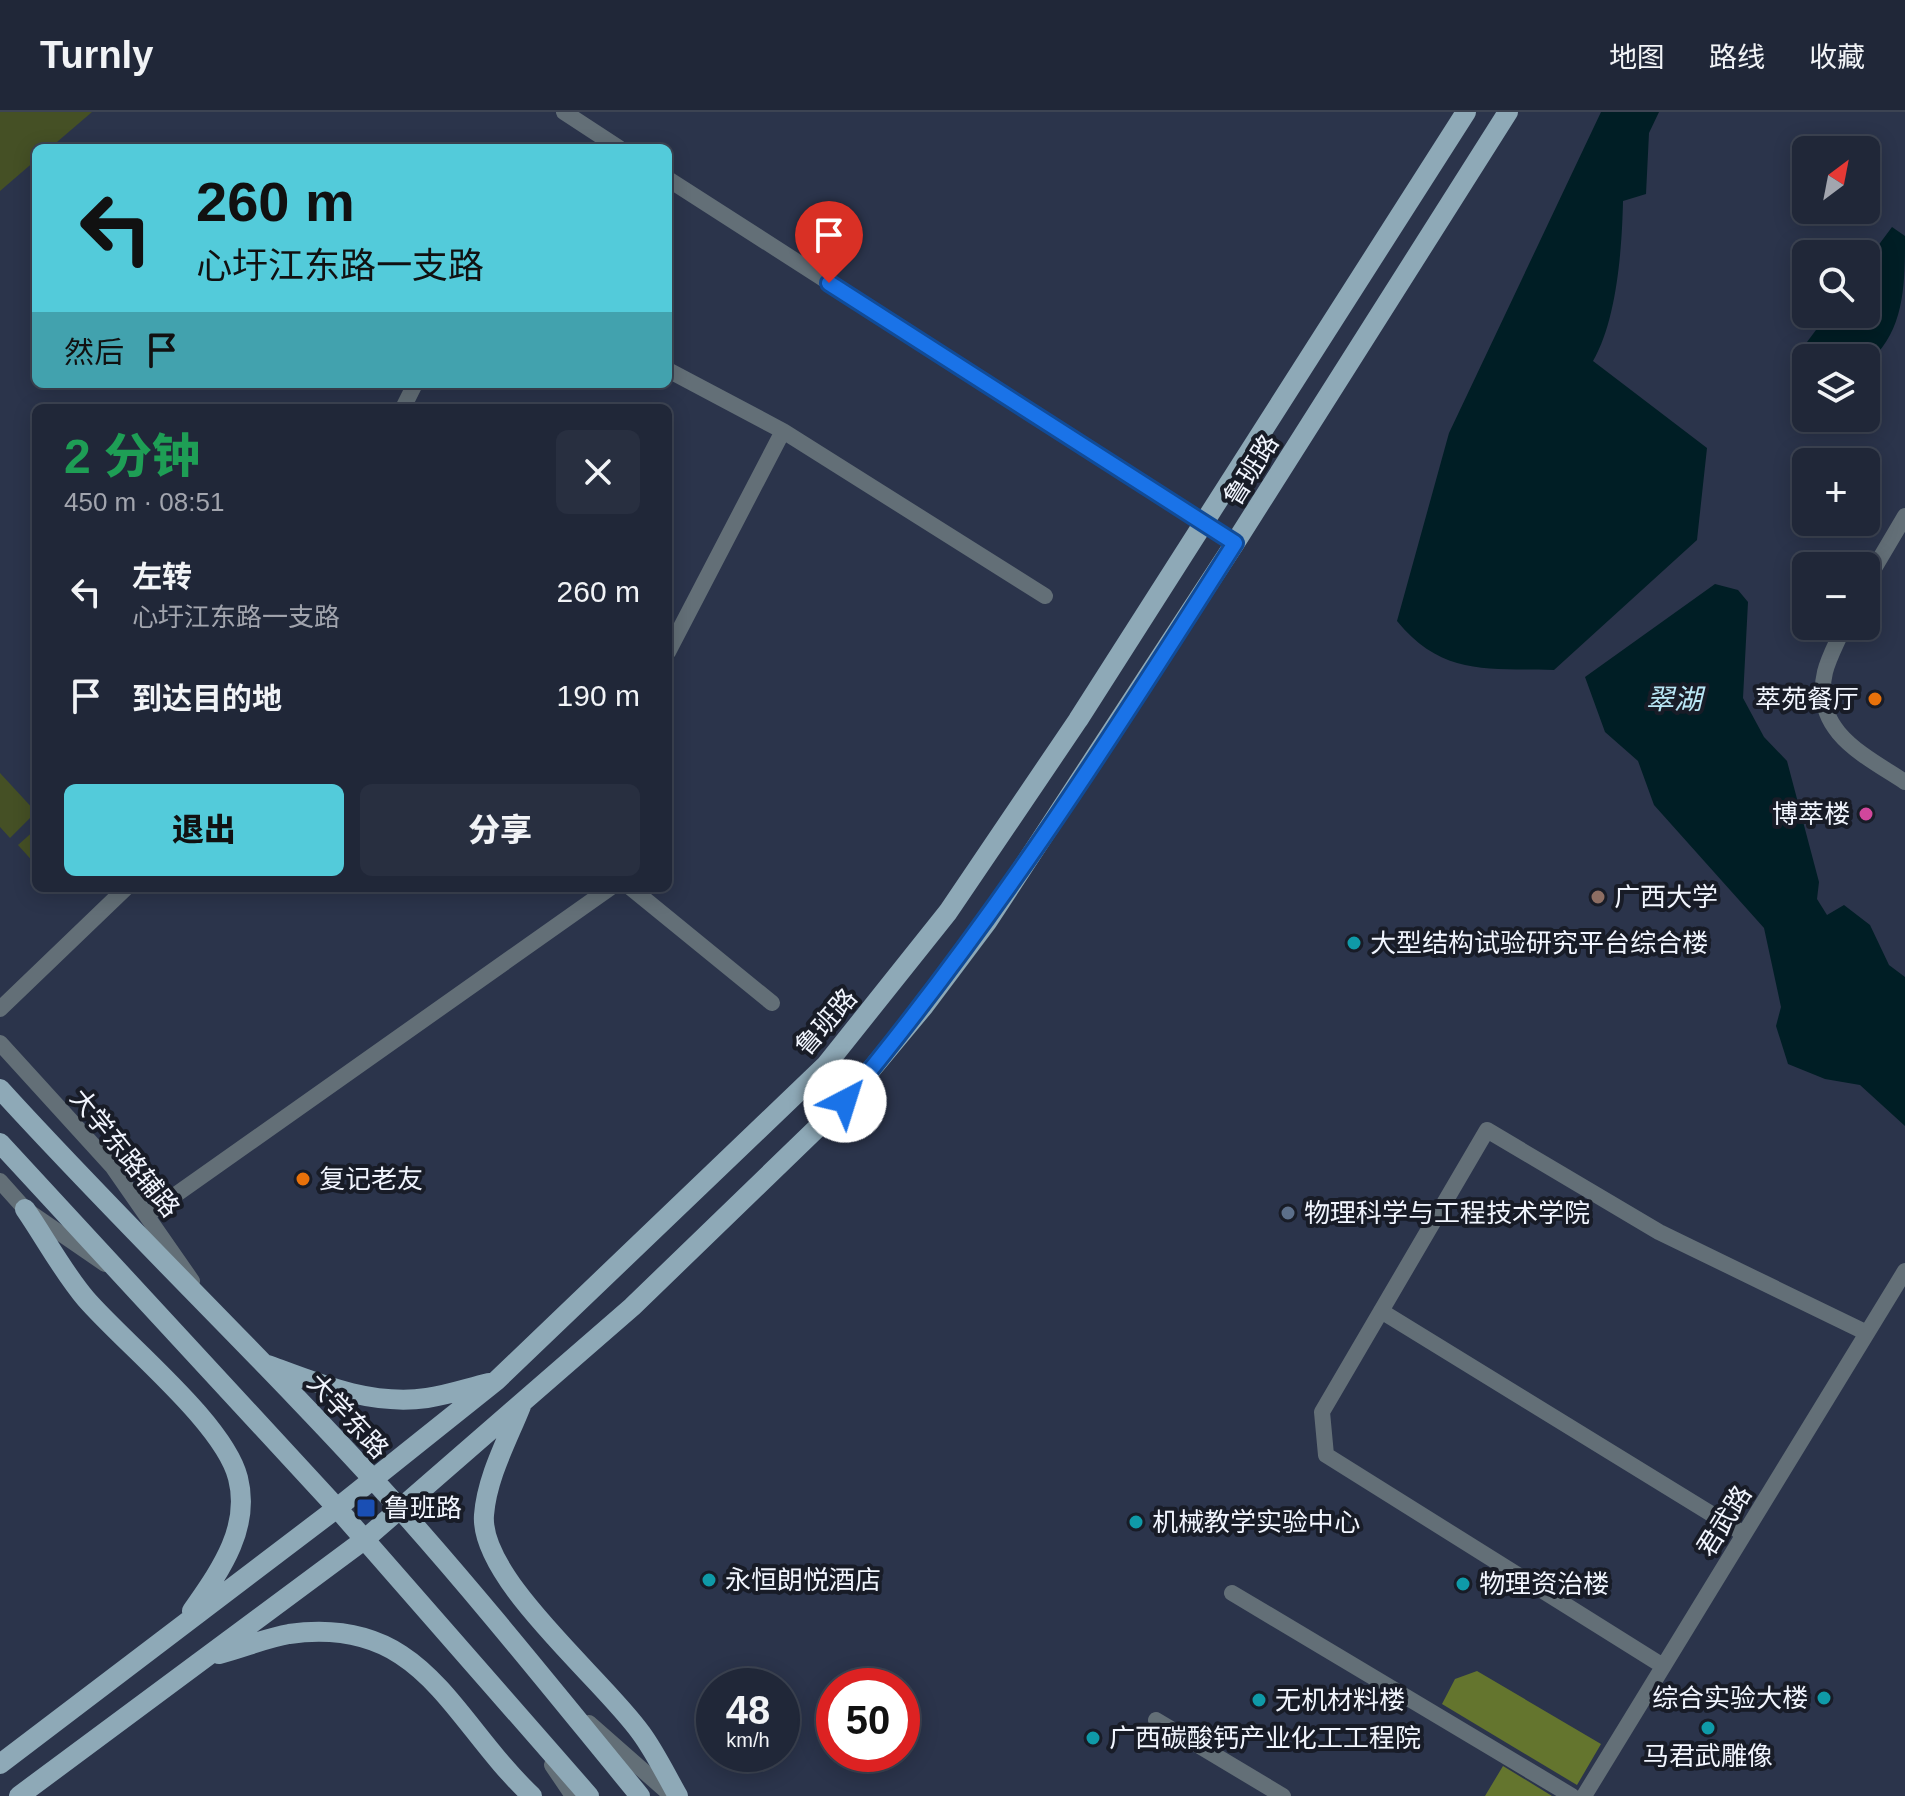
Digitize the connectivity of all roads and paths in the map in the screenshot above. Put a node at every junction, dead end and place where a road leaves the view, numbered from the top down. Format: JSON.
{"nodes":[{"id":1,"x":564,"y":112,"type":"edge"},
{"id":2,"x":1466,"y":112,"type":"edge"},
{"id":3,"x":1508,"y":112,"type":"edge"},
{"id":4,"x":613,"y":144,"type":"edge"},
{"id":5,"x":672,"y":182,"type":"edge"},
{"id":6,"x":672,"y":372,"type":"edge"},
{"id":7,"x":783,"y":431,"type":"junction"},
{"id":8,"x":1905,"y":516,"type":"edge"},
{"id":9,"x":1203,"y":524,"type":"junction"},
{"id":10,"x":1235,"y":543,"type":"junction"},
{"id":11,"x":1880,"y":558,"type":"edge"},
{"id":12,"x":1045,"y":596,"type":"dead end"},
{"id":13,"x":1838,"y":640,"type":"edge"},
{"id":14,"x":672,"y":644,"type":"edge"},
{"id":15,"x":1905,"y":782,"type":"edge"},
{"id":16,"x":122,"y":892,"type":"edge"},
{"id":17,"x":604,"y":892,"type":"edge"},
{"id":18,"x":636,"y":892,"type":"edge"},
{"id":19,"x":772,"y":1003,"type":"dead end"},
{"id":20,"x":0,"y":1009,"type":"edge"},
{"id":21,"x":0,"y":1043,"type":"edge"},
{"id":22,"x":0,"y":1089,"type":"edge"},
{"id":23,"x":0,"y":1143,"type":"edge"},
{"id":24,"x":0,"y":1181,"type":"edge"},
{"id":25,"x":25,"y":1209,"type":"junction"},
{"id":26,"x":147,"y":1215,"type":"junction"},
{"id":27,"x":1905,"y":1271,"type":"edge"},
{"id":28,"x":121,"y":1276,"type":"junction"},
{"id":29,"x":204,"y":1299,"type":"junction"},
{"id":30,"x":1381,"y":1311,"type":"junction"},
{"id":31,"x":1867,"y":1333,"type":"junction"},
{"id":32,"x":262,"y":1363,"type":"junction"},
{"id":33,"x":496,"y":1381,"type":"junction"},
{"id":34,"x":523,"y":1403,"type":"junction"},
{"id":35,"x":372,"y":1480,"type":"junction"},
{"id":36,"x":337,"y":1508,"type":"junction"},
{"id":37,"x":400,"y":1509,"type":"junction"},
{"id":38,"x":1744,"y":1534,"type":"junction"},
{"id":39,"x":364,"y":1540,"type":"junction"},
{"id":40,"x":1232,"y":1593,"type":"dead end"},
{"id":41,"x":180,"y":1627,"type":"junction"},
{"id":42,"x":203,"y":1659,"type":"junction"},
{"id":43,"x":1663,"y":1666,"type":"junction"},
{"id":44,"x":555,"y":1694,"type":"junction"},
{"id":45,"x":522,"y":1720,"type":"junction"},
{"id":46,"x":1156,"y":1720,"type":"dead end"},
{"id":47,"x":0,"y":1764,"type":"edge"},
{"id":48,"x":19,"y":1796,"type":"edge"},
{"id":49,"x":532,"y":1796,"type":"edge"},
{"id":50,"x":573,"y":1796,"type":"edge"},
{"id":51,"x":589,"y":1796,"type":"edge"},
{"id":52,"x":640,"y":1796,"type":"edge"},
{"id":53,"x":672,"y":1796,"type":"edge"},
{"id":54,"x":678,"y":1796,"type":"edge"},
{"id":55,"x":1283,"y":1796,"type":"edge"},
{"id":56,"x":1572,"y":1796,"type":"edge"},
{"id":57,"x":1584,"y":1796,"type":"edge"}],
"edges":[{"from":1,"to":4,"type":"street"},
{"from":2,"to":9,"type":"main road","name":"鲁班路"},
{"from":3,"to":10,"type":"main road","name":"鲁班路"},
{"from":5,"to":9,"type":"street"},
{"from":6,"to":7,"type":"street"},
{"from":7,"to":12,"type":"street"},
{"from":7,"to":14,"type":"street"},
{"from":8,"to":11,"type":"street"},
{"from":9,"to":10,"type":"street"},
{"from":9,"to":33,"type":"main road","name":"鲁班路"},
{"from":10,"to":34,"type":"main road","name":"鲁班路"},
{"from":13,"to":15,"type":"street"},
{"from":16,"to":20,"type":"street"},
{"from":17,"to":26,"type":"street"},
{"from":18,"to":19,"type":"street"},
{"from":21,"to":26,"type":"street","name":"大学东路辅路"},
{"from":22,"to":29,"type":"main road","name":"大学东路"},
{"from":23,"to":28,"type":"main road"},
{"from":24,"to":25,"type":"street"},
{"from":25,"to":28,"type":"street"},
{"from":25,"to":41,"type":"main road"},
{"from":26,"to":29,"type":"street","name":"大学东路辅路"},
{"from":27,"to":31,"type":"street","name":"君武路"},
{"from":28,"to":36,"type":"main road"},
{"from":29,"to":32,"type":"main road","name":"大学东路"},
{"from":30,"to":31,"type":"street"},
{"from":30,"to":38,"type":"street"},
{"from":30,"to":43,"type":"street"},
{"from":31,"to":38,"type":"street","name":"君武路"},
{"from":32,"to":33,"type":"main road"},
{"from":32,"to":35,"type":"main road","name":"大学东路"},
{"from":33,"to":35,"type":"main road","name":"鲁班路"},
{"from":34,"to":37,"type":"main road","name":"鲁班路"},
{"from":34,"to":54,"type":"main road"},
{"from":35,"to":36,"type":"main road","name":"鲁班路"},
{"from":35,"to":37,"type":"main road","name":"大学东路"},
{"from":36,"to":39,"type":"main road"},
{"from":36,"to":41,"type":"main road","name":"鲁班路"},
{"from":37,"to":39,"type":"main road","name":"鲁班路"},
{"from":37,"to":44,"type":"main road","name":"大学东路"},
{"from":38,"to":43,"type":"street","name":"君武路"},
{"from":39,"to":42,"type":"main road","name":"鲁班路"},
{"from":39,"to":45,"type":"main road"},
{"from":40,"to":56,"type":"street"},
{"from":41,"to":47,"type":"main road","name":"鲁班路"},
{"from":42,"to":48,"type":"main road","name":"鲁班路"},
{"from":42,"to":49,"type":"main road"},
{"from":43,"to":57,"type":"street","name":"君武路"},
{"from":44,"to":52,"type":"main road","name":"大学东路"},
{"from":44,"to":53,"type":"street"},
{"from":45,"to":50,"type":"street"},
{"from":45,"to":51,"type":"main road"},
{"from":46,"to":55,"type":"street"}]}
